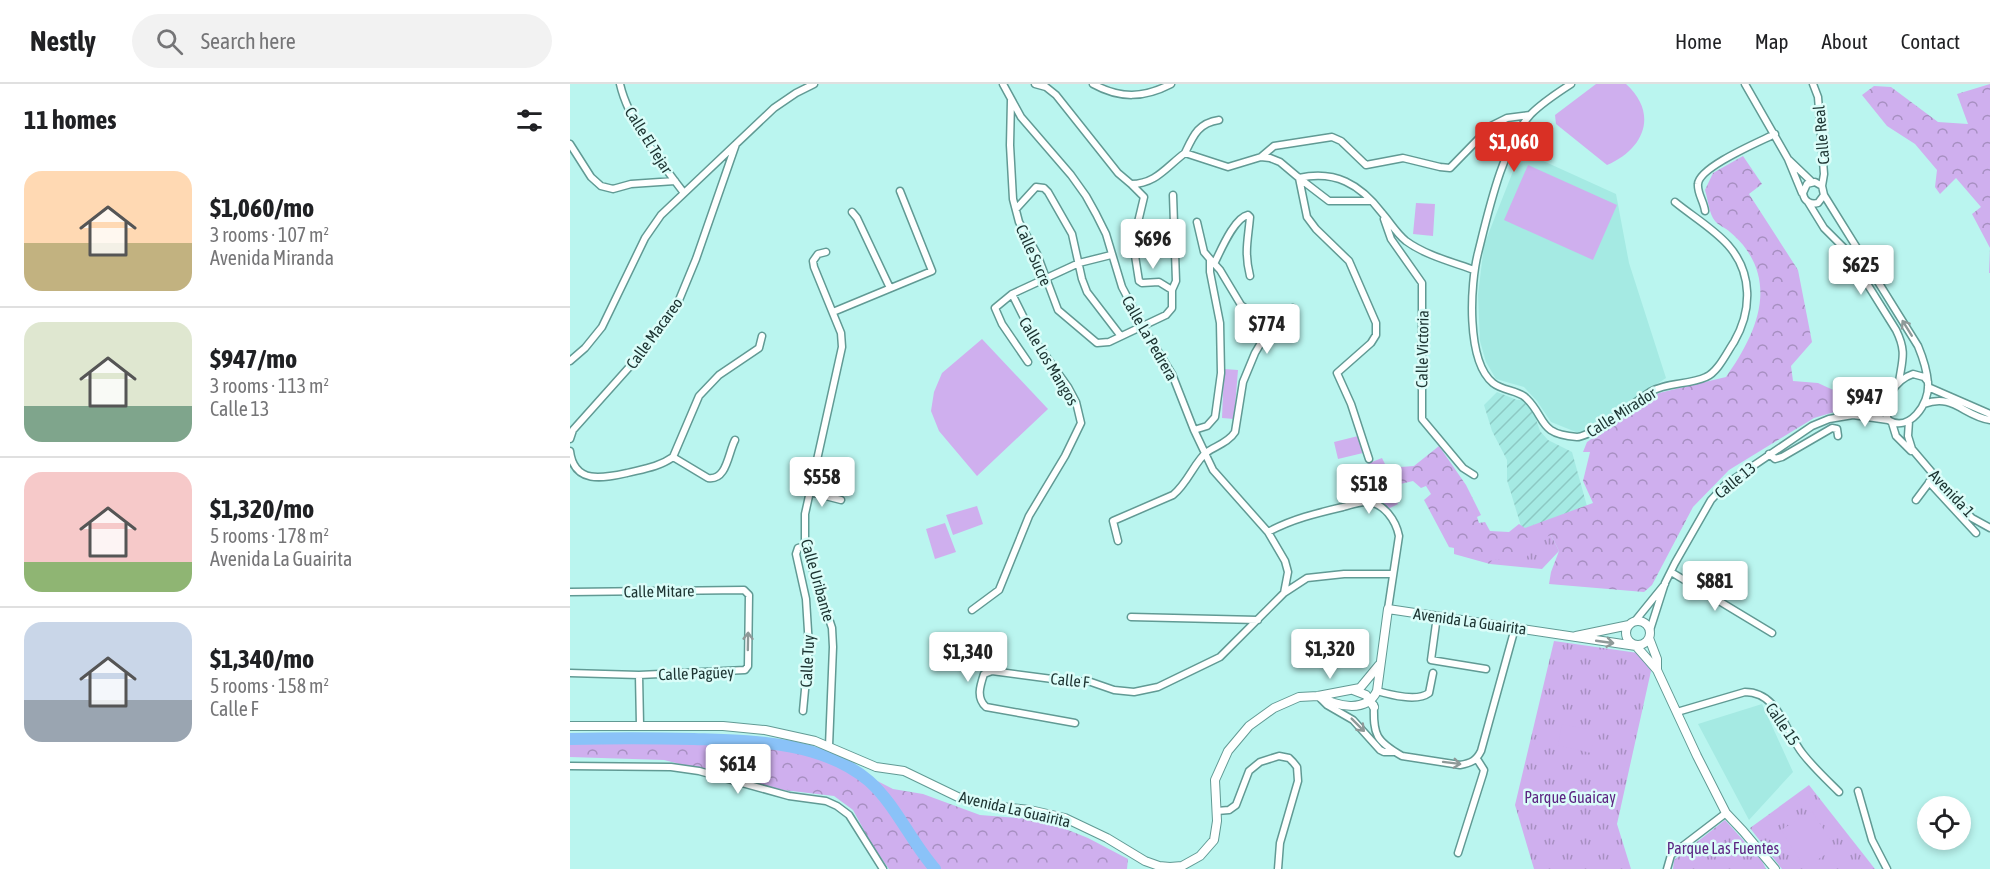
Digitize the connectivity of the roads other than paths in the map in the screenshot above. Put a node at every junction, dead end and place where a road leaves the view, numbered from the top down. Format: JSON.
{"nodes":[{"id":1,"x":620,"y":84,"type":"edge"},
{"id":2,"x":814,"y":84,"type":"edge"},
{"id":3,"x":1003,"y":84,"type":"edge"},
{"id":4,"x":1035,"y":84,"type":"edge"},
{"id":5,"x":1093,"y":84,"type":"edge"},
{"id":6,"x":1171,"y":84,"type":"edge"},
{"id":7,"x":1571,"y":84,"type":"edge"},
{"id":8,"x":1746,"y":84,"type":"edge"},
{"id":9,"x":1813,"y":84,"type":"edge"},
{"id":10,"x":1011,"y":98,"type":"junction"},
{"id":11,"x":1530,"y":115,"type":"junction"},
{"id":12,"x":1219,"y":120,"type":"dead end"},
{"id":13,"x":1521,"y":129,"type":"junction"},
{"id":14,"x":1775,"y":134,"type":"junction"},
{"id":15,"x":570,"y":144,"type":"edge"},
{"id":16,"x":736,"y":144,"type":"junction"},
{"id":17,"x":1485,"y":149,"type":"dead end"},
{"id":18,"x":1185,"y":153,"type":"junction"},
{"id":19,"x":1261,"y":157,"type":"junction"},
{"id":20,"x":1788,"y":159,"type":"junction"},
{"id":21,"x":1299,"y":178,"type":"junction"},
{"id":22,"x":675,"y":181,"type":"junction"},
{"id":23,"x":1812,"y":182,"type":"junction"},
{"id":24,"x":1131,"y":184,"type":"junction"},
{"id":25,"x":1822,"y":186,"type":"junction"},
{"id":26,"x":900,"y":191,"type":"dead end"},
{"id":27,"x":684,"y":193,"type":"junction"},
{"id":28,"x":1803,"y":193,"type":"junction"},
{"id":29,"x":1173,"y":195,"type":"dead end"},
{"id":30,"x":1824,"y":195,"type":"junction"},
{"id":31,"x":1372,"y":201,"type":"junction"},
{"id":32,"x":1675,"y":202,"type":"dead end"},
{"id":33,"x":1808,"y":202,"type":"junction"},
{"id":34,"x":1016,"y":209,"type":"junction"},
{"id":35,"x":1705,"y":211,"type":"dead end"},
{"id":36,"x":852,"y":212,"type":"dead end"},
{"id":37,"x":1382,"y":212,"type":"junction"},
{"id":38,"x":1197,"y":222,"type":"dead end"},
{"id":39,"x":826,"y":252,"type":"dead end"},
{"id":40,"x":1112,"y":255,"type":"junction"},
{"id":41,"x":1213,"y":261,"type":"junction"},
{"id":42,"x":1079,"y":263,"type":"junction"},
{"id":43,"x":1474,"y":270,"type":"junction"},
{"id":44,"x":1250,"y":276,"type":"dead end"},
{"id":45,"x":1046,"y":279,"type":"junction"},
{"id":46,"x":890,"y":288,"type":"junction"},
{"id":47,"x":1172,"y":290,"type":"junction"},
{"id":48,"x":1012,"y":294,"type":"junction"},
{"id":49,"x":1293,"y":308,"type":"dead end"},
{"id":50,"x":833,"y":312,"type":"junction"},
{"id":51,"x":1142,"y":325,"type":"junction"},
{"id":52,"x":1264,"y":325,"type":"junction"},
{"id":53,"x":1120,"y":335,"type":"junction"},
{"id":54,"x":762,"y":336,"type":"dead end"},
{"id":55,"x":570,"y":361,"type":"edge"},
{"id":56,"x":1028,"y":362,"type":"dead end"},
{"id":57,"x":1899,"y":382,"type":"junction"},
{"id":58,"x":1928,"y":385,"type":"junction"},
{"id":59,"x":1890,"y":394,"type":"junction"},
{"id":60,"x":1923,"y":404,"type":"junction"},
{"id":61,"x":1990,"y":414,"type":"edge"},
{"id":62,"x":1842,"y":416,"type":"junction"},
{"id":63,"x":1990,"y":420,"type":"edge"},
{"id":64,"x":1890,"y":421,"type":"junction"},
{"id":65,"x":1909,"y":421,"type":"junction"},
{"id":66,"x":1194,"y":430,"type":"junction"},
{"id":67,"x":1838,"y":436,"type":"dead end"},
{"id":68,"x":570,"y":439,"type":"edge"},
{"id":69,"x":735,"y":440,"type":"dead end"},
{"id":70,"x":570,"y":451,"type":"edge"},
{"id":71,"x":1204,"y":454,"type":"junction"},
{"id":72,"x":1769,"y":454,"type":"junction"},
{"id":73,"x":1916,"y":455,"type":"junction"},
{"id":74,"x":672,"y":457,"type":"junction"},
{"id":75,"x":1369,"y":459,"type":"dead end"},
{"id":76,"x":1935,"y":474,"type":"junction"},
{"id":77,"x":1474,"y":475,"type":"dead end"},
{"id":78,"x":1929,"y":482,"type":"junction"},
{"id":79,"x":810,"y":492,"type":"junction"},
{"id":80,"x":841,"y":500,"type":"dead end"},
{"id":81,"x":1916,"y":500,"type":"dead end"},
{"id":82,"x":1990,"y":528,"type":"edge"},
{"id":83,"x":1268,"y":532,"type":"junction"},
{"id":84,"x":1976,"y":533,"type":"dead end"},
{"id":85,"x":1118,"y":541,"type":"dead end"},
{"id":86,"x":805,"y":546,"type":"junction"},
{"id":87,"x":1671,"y":572,"type":"junction"},
{"id":88,"x":1393,"y":574,"type":"junction"},
{"id":89,"x":1665,"y":583,"type":"junction"},
{"id":90,"x":747,"y":591,"type":"joint"},
{"id":91,"x":570,"y":592,"type":"edge"},
{"id":92,"x":1284,"y":593,"type":"junction"},
{"id":93,"x":1388,"y":609,"type":"junction"},
{"id":94,"x":972,"y":610,"type":"dead end"},
{"id":95,"x":1437,"y":616,"type":"junction"},
{"id":96,"x":1131,"y":617,"type":"dead end"},
{"id":97,"x":1258,"y":620,"type":"junction"},
{"id":98,"x":1632,"y":623,"type":"junction"},
{"id":99,"x":1515,"y":628,"type":"junction"},
{"id":100,"x":1772,"y":633,"type":"dead end"},
{"id":101,"x":1650,"y":634,"type":"junction"},
{"id":102,"x":1574,"y":636,"type":"junction"},
{"id":103,"x":1636,"y":646,"type":"junction"},
{"id":104,"x":1379,"y":665,"type":"junction"},
{"id":105,"x":1486,"y":669,"type":"dead end"},
{"id":106,"x":1657,"y":670,"type":"junction"},
{"id":107,"x":570,"y":673,"type":"edge"},
{"id":108,"x":1433,"y":673,"type":"dead end"},
{"id":109,"x":639,"y":675,"type":"junction"},
{"id":110,"x":1351,"y":690,"type":"junction"},
{"id":111,"x":1376,"y":692,"type":"junction"},
{"id":112,"x":1318,"y":696,"type":"junction"},
{"id":113,"x":1372,"y":704,"type":"junction"},
{"id":114,"x":803,"y":711,"type":"dead end"},
{"id":115,"x":1677,"y":712,"type":"junction"},
{"id":116,"x":1075,"y":723,"type":"dead end"},
{"id":117,"x":640,"y":725,"type":"junction"},
{"id":118,"x":570,"y":726,"type":"edge"},
{"id":119,"x":829,"y":746,"type":"junction"},
{"id":120,"x":1395,"y":752,"type":"junction"},
{"id":121,"x":1477,"y":759,"type":"junction"},
{"id":122,"x":570,"y":766,"type":"edge"},
{"id":123,"x":1858,"y":791,"type":"dead end"},
{"id":124,"x":1839,"y":792,"type":"dead end"},
{"id":125,"x":1217,"y":811,"type":"junction"},
{"id":126,"x":1726,"y":813,"type":"junction"},
{"id":127,"x":1458,"y":853,"type":"dead end"},
{"id":128,"x":1177,"y":868,"type":"edge"},
{"id":129,"x":883,"y":869,"type":"edge"},
{"id":130,"x":1278,"y":869,"type":"edge"},
{"id":131,"x":1667,"y":869,"type":"edge"},
{"id":132,"x":1775,"y":869,"type":"edge"},
{"id":133,"x":1887,"y":869,"type":"edge"}],
"edges":[{"from":1,"to":22,"type":"street","name":"Calle El Tejar"},
{"from":2,"to":16,"type":"street"},
{"from":3,"to":10,"type":"street","name":"Calle La Pedrera"},
{"from":4,"to":24,"type":"street"},
{"from":5,"to":6,"type":"street"},
{"from":7,"to":11,"type":"street"},
{"from":8,"to":14,"type":"street"},
{"from":9,"to":25,"type":"street","name":"Calle Real"},
{"from":10,"to":34,"type":"street","name":"Calle Sucre"},
{"from":10,"to":40,"type":"street","name":"Calle La Pedrera"},
{"from":11,"to":13,"type":"street","name":"Calle Mirador"},
{"from":11,"to":19,"type":"street"},
{"from":12,"to":18,"type":"street"},
{"from":13,"to":17,"type":"street"},
{"from":13,"to":43,"type":"street","name":"Calle Mirador"},
{"from":14,"to":20,"type":"street"},
{"from":14,"to":35,"type":"street"},
{"from":15,"to":22,"type":"street"},
{"from":16,"to":27,"type":"street"},
{"from":16,"to":68,"type":"street","name":"Calle Macareo"},
{"from":18,"to":19,"type":"street"},
{"from":18,"to":24,"type":"street"},
{"from":19,"to":21,"type":"street"},
{"from":20,"to":23,"type":"street"},
{"from":20,"to":28,"type":"street"},
{"from":21,"to":31,"type":"street"},
{"from":21,"to":31,"type":"street"},
{"from":21,"to":75,"type":"street"},
{"from":22,"to":27,"type":"street","name":"Calle El Tejar"},
{"from":23,"to":25,"type":"street"},
{"from":23,"to":28,"type":"street"},
{"from":24,"to":47,"type":"street"},
{"from":25,"to":30,"type":"street"},
{"from":26,"to":46,"type":"street"},
{"from":27,"to":55,"type":"street"},
{"from":28,"to":33,"type":"street"},
{"from":29,"to":47,"type":"street"},
{"from":30,"to":33,"type":"street"},
{"from":58,"to":30,"type":"street","one_way":true},
{"from":31,"to":37,"type":"street"},
{"from":32,"to":43,"type":"street","name":"Calle Mirador"},
{"from":33,"to":57,"type":"street"},
{"from":34,"to":42,"type":"street"},
{"from":34,"to":45,"type":"street","name":"Calle Sucre"},
{"from":36,"to":46,"type":"street"},
{"from":37,"to":43,"type":"street"},
{"from":37,"to":77,"type":"street","name":"Calle Victoria"},
{"from":38,"to":41,"type":"street"},
{"from":39,"to":50,"type":"street","name":"Calle Uribante"},
{"from":40,"to":42,"type":"street"},
{"from":40,"to":51,"type":"street","name":"Calle La Pedrera"},
{"from":41,"to":44,"type":"street"},
{"from":41,"to":52,"type":"street"},
{"from":41,"to":66,"type":"street"},
{"from":42,"to":45,"type":"street"},
{"from":42,"to":53,"type":"street"},
{"from":45,"to":48,"type":"street"},
{"from":45,"to":53,"type":"street","name":"Calle Sucre"},
{"from":46,"to":50,"type":"street"},
{"from":47,"to":51,"type":"street","name":"Calle Sucre"},
{"from":48,"to":56,"type":"street"},
{"from":48,"to":94,"type":"street","name":"Calle Los Mangos"},
{"from":49,"to":52,"type":"street"},
{"from":50,"to":79,"type":"street","name":"Calle Uribante"},
{"from":51,"to":53,"type":"street","name":"Calle Sucre"},
{"from":51,"to":66,"type":"street","name":"Calle La Pedrera"},
{"from":52,"to":71,"type":"street"},
{"from":54,"to":74,"type":"street"},
{"from":57,"to":58,"type":"street"},
{"from":57,"to":59,"type":"street"},
{"from":58,"to":60,"type":"street"},
{"from":58,"to":61,"type":"street"},
{"from":59,"to":62,"type":"street","name":"Calle 13"},
{"from":59,"to":64,"type":"street"},
{"from":60,"to":63,"type":"street"},
{"from":60,"to":65,"type":"street"},
{"from":62,"to":64,"type":"street","name":"Calle 13"},
{"from":62,"to":72,"type":"street","name":"Calle 13"},
{"from":64,"to":65,"type":"street"},
{"from":64,"to":73,"type":"street","name":"Avenida 1"},
{"from":65,"to":73,"type":"street","name":"Avenida 1"},
{"from":66,"to":71,"type":"street","name":"Calle La Pedrera"},
{"from":67,"to":72,"type":"street"},
{"from":69,"to":74,"type":"street"},
{"from":70,"to":74,"type":"street"},
{"from":71,"to":83,"type":"street","name":"Calle La Pedrera"},
{"from":71,"to":85,"type":"street"},
{"from":72,"to":87,"type":"street","name":"Calle 13"},
{"from":73,"to":76,"type":"street","name":"Avenida 1"},
{"from":76,"to":78,"type":"street"},
{"from":76,"to":82,"type":"street","name":"Avenida 1"},
{"from":78,"to":81,"type":"street"},
{"from":78,"to":84,"type":"street"},
{"from":79,"to":80,"type":"street"},
{"from":79,"to":86,"type":"street","name":"Calle Uribante"},
{"from":83,"to":88,"type":"street"},
{"from":83,"to":92,"type":"street","name":"Calle La Pedrera"},
{"from":86,"to":114,"type":"street","name":"Calle Tuy"},
{"from":86,"to":119,"type":"street","name":"Calle Uribante"},
{"from":87,"to":89,"type":"street","name":"Calle 13"},
{"from":87,"to":100,"type":"street"},
{"from":88,"to":92,"type":"street","name":"Calle F"},
{"from":88,"to":93,"type":"street"},
{"from":89,"to":98,"type":"street","name":"Calle 13"},
{"from":89,"to":101,"type":"street","name":"Calle 13"},
{"from":90,"to":91,"type":"street","name":"Calle Mitare"},
{"from":109,"to":90,"type":"street","name":"Calle Pagüey","one_way":true},
{"from":92,"to":97,"type":"street","name":"Calle F"},
{"from":93,"to":95,"type":"street","name":"Avenida La Guairita"},
{"from":93,"to":104,"type":"street"},
{"from":95,"to":99,"type":"street","name":"Avenida La Guairita"},
{"from":95,"to":105,"type":"street"},
{"from":96,"to":97,"type":"street"},
{"from":97,"to":116,"type":"street","name":"Calle F"},
{"from":98,"to":101,"type":"street"},
{"from":98,"to":102,"type":"street","name":"Avenida La Guairita"},
{"from":98,"to":103,"type":"street"},
{"from":99,"to":102,"type":"street","name":"Avenida La Guairita"},
{"from":99,"to":121,"type":"street"},
{"from":101,"to":103,"type":"street"},
{"from":101,"to":106,"type":"street"},
{"from":102,"to":103,"type":"street","name":"Avenida La Guairita","one_way":true},
{"from":103,"to":106,"type":"street"},
{"from":104,"to":110,"type":"street","name":"Avenida La Guairita"},
{"from":104,"to":111,"type":"street"},
{"from":106,"to":115,"type":"street"},
{"from":107,"to":109,"type":"street","name":"Calle Pagüey"},
{"from":108,"to":111,"type":"street"},
{"from":109,"to":117,"type":"street","name":"Calle Pagüey"},
{"from":110,"to":112,"type":"street","name":"Avenida La Guairita"},
{"from":110,"to":113,"type":"street"},
{"from":111,"to":113,"type":"street"},
{"from":112,"to":113,"type":"street","name":"Avenida La Guairita"},
{"from":112,"to":120,"type":"street","one_way":true},
{"from":112,"to":125,"type":"street","name":"Avenida La Guairita"},
{"from":113,"to":120,"type":"street"},
{"from":115,"to":124,"type":"street","name":"Calle 15"},
{"from":115,"to":126,"type":"street"},
{"from":117,"to":118,"type":"street","name":"Avenida La Guairita"},
{"from":117,"to":119,"type":"street","name":"Avenida La Guairita"},
{"from":119,"to":128,"type":"street","name":"Avenida La Guairita"},
{"from":120,"to":121,"type":"street","one_way":true},
{"from":121,"to":127,"type":"street"},
{"from":122,"to":129,"type":"street"},
{"from":123,"to":133,"type":"street"},
{"from":125,"to":128,"type":"street","name":"Avenida La Guairita"},
{"from":125,"to":130,"type":"street"},
{"from":126,"to":131,"type":"street"},
{"from":126,"to":132,"type":"street"}]}
